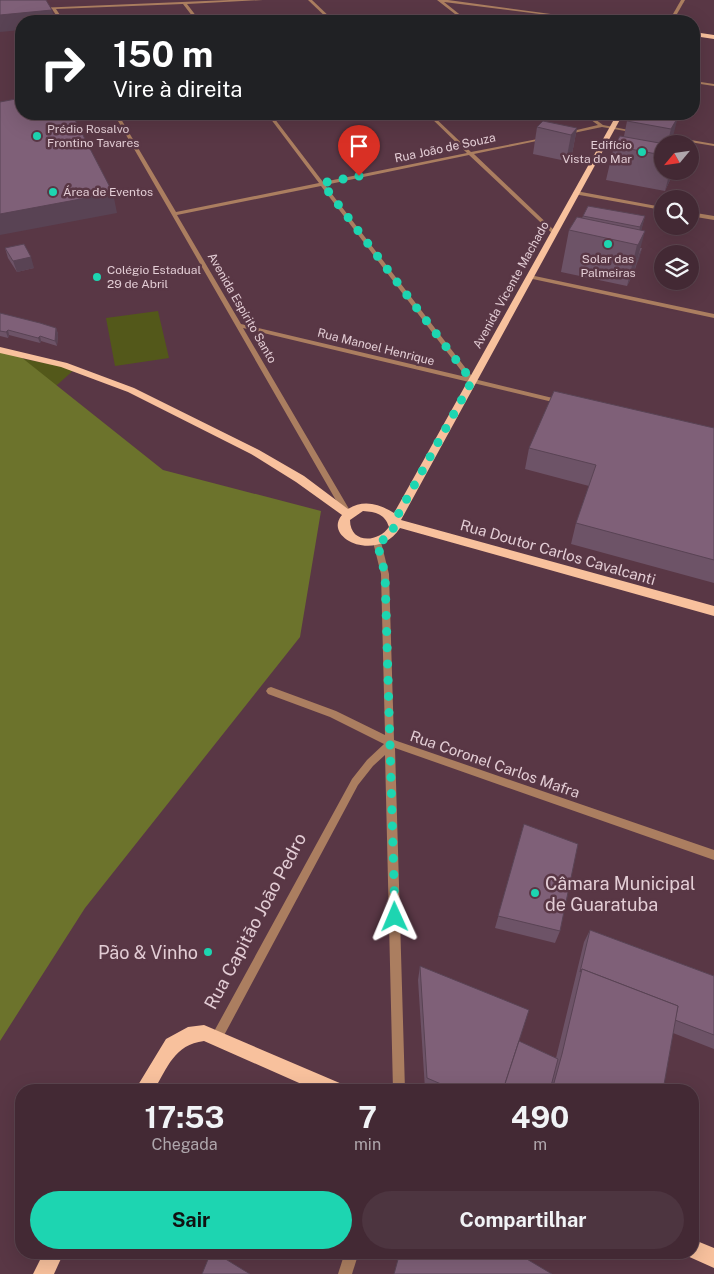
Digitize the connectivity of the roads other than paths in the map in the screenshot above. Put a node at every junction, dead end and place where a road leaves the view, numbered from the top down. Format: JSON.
{"nodes":[{"id":1,"x":261,"y":0,"type":"edge"},
{"id":2,"x":310,"y":0,"type":"edge"},
{"id":3,"x":439,"y":0,"type":"edge"},
{"id":4,"x":683,"y":0,"type":"edge"},
{"id":5,"x":185,"y":4,"type":"junction"},
{"id":6,"x":36,"y":8,"type":"edge"},
{"id":7,"x":54,"y":8,"type":"junction"},
{"id":8,"x":58,"y":15,"type":"edge"},
{"id":9,"x":193,"y":15,"type":"edge"},
{"id":10,"x":326,"y":15,"type":"edge"},
{"id":11,"x":458,"y":15,"type":"edge"},
{"id":12,"x":549,"y":15,"type":"edge"},
{"id":13,"x":674,"y":15,"type":"edge"},
{"id":14,"x":700,"y":35,"type":"edge"},
{"id":15,"x":714,"y":36,"type":"edge"},
{"id":16,"x":700,"y":83,"type":"edge"},
{"id":17,"x":714,"y":85,"type":"edge"},
{"id":18,"x":119,"y":120,"type":"edge"},
{"id":19,"x":274,"y":120,"type":"edge"},
{"id":20,"x":435,"y":120,"type":"edge"},
{"id":21,"x":594,"y":120,"type":"edge"},
{"id":22,"x":617,"y":120,"type":"edge"},
{"id":23,"x":602,"y":126,"type":"junction"},
{"id":24,"x":612,"y":128,"type":"junction"},
{"id":25,"x":640,"y":132,"type":"edge"},
{"id":26,"x":699,"y":143,"type":"edge"},
{"id":27,"x":714,"y":145,"type":"edge"},
{"id":28,"x":470,"y":153,"type":"junction"},
{"id":29,"x":322,"y":183,"type":"junction"},
{"id":30,"x":576,"y":193,"type":"junction"},
{"id":31,"x":654,"y":208,"type":"edge"},
{"id":32,"x":174,"y":214,"type":"junction"},
{"id":33,"x":699,"y":216,"type":"edge"},
{"id":34,"x":714,"y":218,"type":"edge"},
{"id":35,"x":554,"y":233,"type":"junction"},
{"id":36,"x":530,"y":277,"type":"junction"},
{"id":37,"x":714,"y":316,"type":"edge"},
{"id":38,"x":238,"y":325,"type":"junction"},
{"id":39,"x":0,"y":350,"type":"edge"},
{"id":40,"x":472,"y":381,"type":"junction"},
{"id":41,"x":569,"y":404,"type":"edge"},
{"id":42,"x":348,"y":514,"type":"junction"},
{"id":43,"x":394,"y":522,"type":"junction"},
{"id":44,"x":377,"y":542,"type":"junction"},
{"id":45,"x":714,"y":611,"type":"edge"},
{"id":46,"x":270,"y":691,"type":"dead end"},
{"id":47,"x":391,"y":744,"type":"junction"},
{"id":48,"x":714,"y":855,"type":"edge"},
{"id":49,"x":217,"y":1037,"type":"junction"},
{"id":50,"x":148,"y":1084,"type":"edge"},
{"id":51,"x":323,"y":1084,"type":"edge"},
{"id":52,"x":399,"y":1084,"type":"edge"},
{"id":53,"x":699,"y":1251,"type":"edge"},
{"id":54,"x":714,"y":1258,"type":"edge"},
{"id":55,"x":51,"y":1259,"type":"edge"},
{"id":56,"x":350,"y":1259,"type":"edge"},
{"id":57,"x":43,"y":1274,"type":"edge"},
{"id":58,"x":345,"y":1274,"type":"edge"}],
"edges":[{"from":1,"to":5,"type":"street"},
{"from":2,"to":10,"type":"street"},
{"from":3,"to":11,"type":"street"},
{"from":3,"to":12,"type":"street"},
{"from":4,"to":13,"type":"street"},
{"from":5,"to":7,"type":"street"},
{"from":5,"to":9,"type":"street"},
{"from":6,"to":7,"type":"street"},
{"from":7,"to":8,"type":"street"},
{"from":14,"to":15,"type":"main road"},
{"from":16,"to":17,"type":"street"},
{"from":18,"to":32,"type":"street","name":"Avenida Espírito Santo"},
{"from":19,"to":29,"type":"street"},
{"from":20,"to":28,"type":"street"},
{"from":21,"to":23,"type":"street"},
{"from":22,"to":24,"type":"main road","name":"Avenida Vicente Machado"},
{"from":23,"to":24,"type":"street"},
{"from":23,"to":28,"type":"street","name":"Rua João de Souza"},
{"from":24,"to":25,"type":"street"},
{"from":24,"to":30,"type":"main road","name":"Avenida Vicente Machado"},
{"from":26,"to":27,"type":"street"},
{"from":28,"to":29,"type":"street","name":"Rua João de Souza"},
{"from":28,"to":35,"type":"street"},
{"from":29,"to":32,"type":"street","name":"Rua João de Souza"},
{"from":29,"to":40,"type":"street"},
{"from":30,"to":31,"type":"street"},
{"from":30,"to":35,"type":"main road","name":"Avenida Vicente Machado"},
{"from":32,"to":38,"type":"street","name":"Avenida Espírito Santo"},
{"from":33,"to":34,"type":"street"},
{"from":35,"to":36,"type":"main road","name":"Avenida Vicente Machado"},
{"from":36,"to":37,"type":"street"},
{"from":36,"to":40,"type":"main road","name":"Avenida Vicente Machado"},
{"from":38,"to":40,"type":"street","name":"Rua Manoel Henrique"},
{"from":38,"to":42,"type":"street","name":"Avenida Espírito Santo"},
{"from":39,"to":42,"type":"main road"},
{"from":40,"to":41,"type":"street","name":"Rua Manoel Henrique"},
{"from":40,"to":43,"type":"main road","name":"Avenida Vicente Machado"},
{"from":42,"to":43,"type":"main road"},
{"from":42,"to":44,"type":"main road"},
{"from":43,"to":44,"type":"main road"},
{"from":43,"to":45,"type":"main road","name":"Rua Doutor Carlos Cavalcanti"},
{"from":44,"to":47,"type":"street"},
{"from":46,"to":47,"type":"street","name":"Rua Coronel Carlos Mafra"},
{"from":47,"to":48,"type":"street","name":"Rua Coronel Carlos Mafra"},
{"from":47,"to":49,"type":"street","name":"Rua Capitão João Pedro"},
{"from":47,"to":52,"type":"street"},
{"from":49,"to":50,"type":"main road"},
{"from":49,"to":51,"type":"main road"},
{"from":53,"to":54,"type":"main road"},
{"from":55,"to":57,"type":"main road"},
{"from":56,"to":58,"type":"street"}]}
